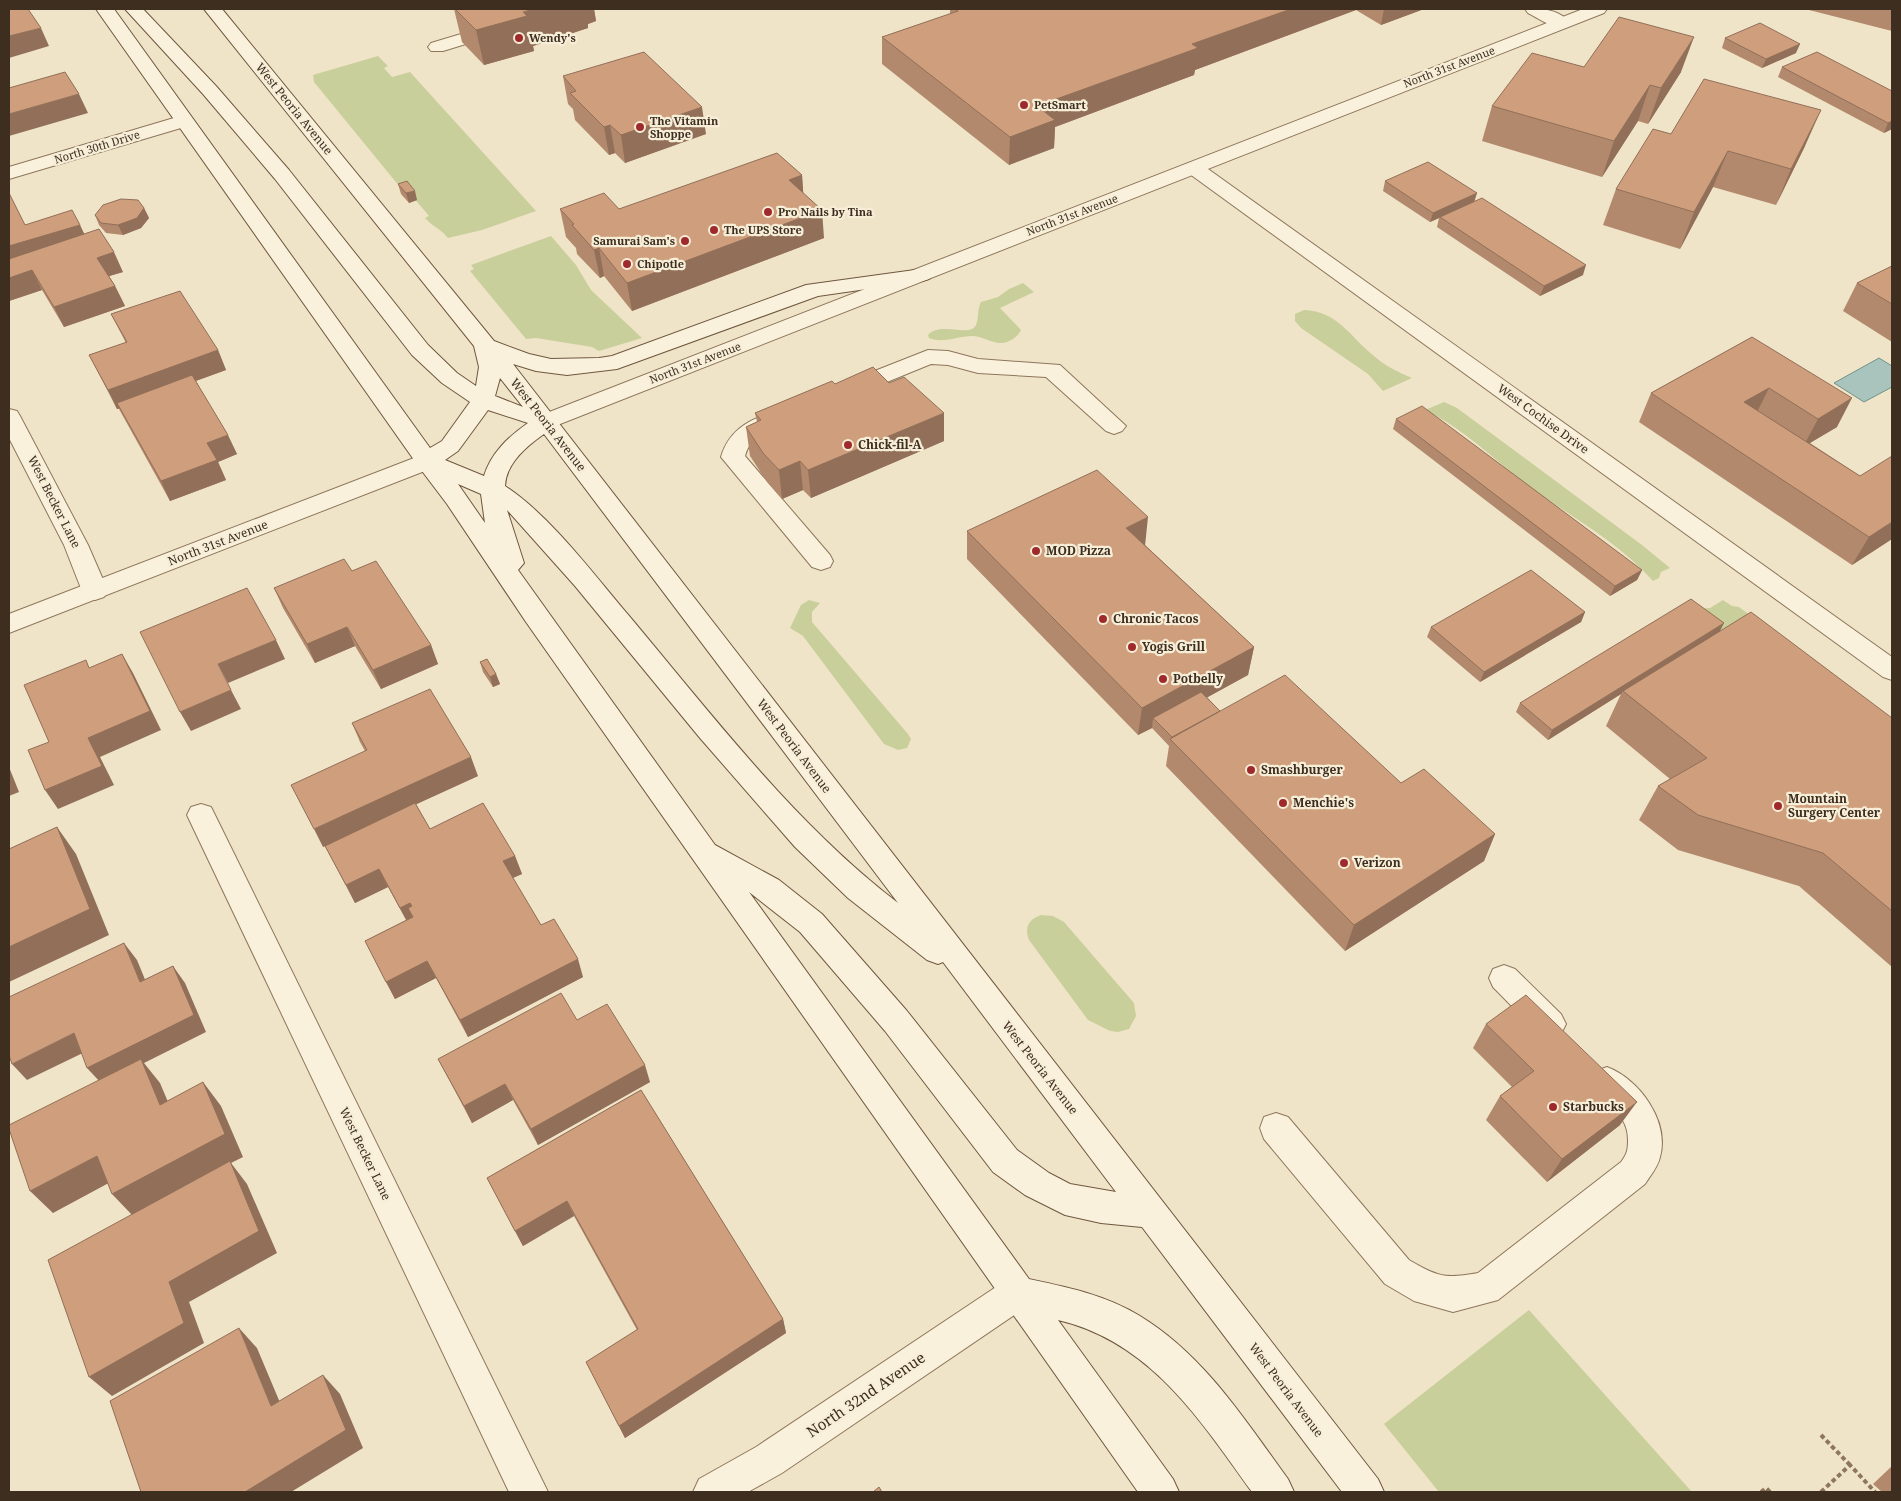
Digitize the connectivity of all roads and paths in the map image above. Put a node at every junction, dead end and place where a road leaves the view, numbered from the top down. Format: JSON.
{"nodes":[{"id":1,"x":104,"y":9,"type":"edge"},
{"id":2,"x":134,"y":9,"type":"edge"},
{"id":3,"x":200,"y":9,"type":"edge"},
{"id":4,"x":213,"y":9,"type":"edge"},
{"id":5,"x":561,"y":9,"type":"edge"},
{"id":6,"x":1534,"y":9,"type":"edge"},
{"id":7,"x":1598,"y":9,"type":"edge"},
{"id":8,"x":1561,"y":23,"type":"junction"},
{"id":9,"x":228,"y":27,"type":"junction"},
{"id":10,"x":437,"y":47,"type":"dead end"},
{"id":11,"x":184,"y":121,"type":"junction"},
{"id":12,"x":1194,"y":168,"type":"junction"},
{"id":13,"x":9,"y":173,"type":"edge"},
{"id":14,"x":922,"y":275,"type":"junction"},
{"id":15,"x":485,"y":345,"type":"junction"},
{"id":16,"x":482,"y":402,"type":"junction"},
{"id":17,"x":9,"y":416,"type":"edge"},
{"id":18,"x":547,"y":421,"type":"junction"},
{"id":19,"x":1114,"y":426,"type":"dead end"},
{"id":20,"x":427,"y":461,"type":"junction"},
{"id":21,"x":492,"y":489,"type":"junction"},
{"id":22,"x":821,"y":561,"type":"dead end"},
{"id":23,"x":95,"y":590,"type":"junction"},
{"id":24,"x":535,"y":616,"type":"junction"},
{"id":25,"x":9,"y":624,"type":"edge"},
{"id":26,"x":1892,"y":670,"type":"edge"},
{"id":27,"x":201,"y":815,"type":"dead end"},
{"id":28,"x":702,"y":850,"type":"junction"},
{"id":29,"x":967,"y":973,"type":"junction"},
{"id":30,"x":1504,"y":978,"type":"dead end"},
{"id":31,"x":1276,"y":1128,"type":"dead end"},
{"id":32,"x":1150,"y":1212,"type":"junction"},
{"id":33,"x":1017,"y":1293,"type":"junction"},
{"id":34,"x":1821,"y":1435,"type":"dead end"},
{"id":35,"x":1850,"y":1465,"type":"junction"},
{"id":36,"x":529,"y":1492,"type":"edge"},
{"id":37,"x":712,"y":1492,"type":"edge"},
{"id":38,"x":1160,"y":1492,"type":"edge"},
{"id":39,"x":1275,"y":1492,"type":"edge"},
{"id":40,"x":1365,"y":1492,"type":"edge"},
{"id":41,"x":1761,"y":1492,"type":"edge"},
{"id":42,"x":1770,"y":1492,"type":"edge"},
{"id":43,"x":1821,"y":1492,"type":"edge"},
{"id":44,"x":1876,"y":1492,"type":"edge"}],
"edges":[{"from":1,"to":11,"type":"main road"},
{"from":2,"to":16,"type":"main road"},
{"from":3,"to":9,"type":"main road"},
{"from":4,"to":9,"type":"main road","name":"West Peoria Avenue"},
{"from":5,"to":10,"type":"main road"},
{"from":6,"to":8,"type":"main road"},
{"from":7,"to":8,"type":"main road","name":"North 31st Avenue"},
{"from":8,"to":12,"type":"main road","name":"North 31st Avenue"},
{"from":9,"to":15,"type":"main road","name":"West Peoria Avenue"},
{"from":11,"to":13,"type":"main road","name":"North 30th Drive"},
{"from":11,"to":20,"type":"main road"},
{"from":12,"to":14,"type":"main road","name":"North 31st Avenue"},
{"from":12,"to":26,"type":"main road","name":"West Cochise Drive"},
{"from":14,"to":15,"type":"main road"},
{"from":14,"to":18,"type":"main road","name":"North 31st Avenue"},
{"from":15,"to":16,"type":"main road","name":"North 31st Avenue"},
{"from":15,"to":18,"type":"main road","name":"West Peoria Avenue"},
{"from":16,"to":18,"type":"main road"},
{"from":16,"to":20,"type":"main road","name":"North 31st Avenue"},
{"from":17,"to":23,"type":"main road","name":"West Becker Lane"},
{"from":18,"to":21,"type":"main road","name":"North 31st Avenue"},
{"from":18,"to":29,"type":"main road","name":"West Peoria Avenue"},
{"from":19,"to":22,"type":"main road"},
{"from":20,"to":21,"type":"main road"},
{"from":20,"to":23,"type":"main road","name":"North 31st Avenue"},
{"from":20,"to":24,"type":"main road"},
{"from":21,"to":24,"type":"main road"},
{"from":21,"to":29,"type":"main road"},
{"from":23,"to":25,"type":"main road","name":"North 31st Avenue"},
{"from":24,"to":28,"type":"main road"},
{"from":27,"to":36,"type":"main road","name":"West Becker Lane"},
{"from":28,"to":32,"type":"main road"},
{"from":28,"to":33,"type":"main road"},
{"from":29,"to":32,"type":"main road","name":"West Peoria Avenue"},
{"from":30,"to":31,"type":"main road"},
{"from":32,"to":40,"type":"main road","name":"West Peoria Avenue"},
{"from":33,"to":37,"type":"main road","name":"North 32nd Avenue"},
{"from":33,"to":38,"type":"main road"},
{"from":33,"to":39,"type":"main road"},
{"from":34,"to":35,"type":"path"},
{"from":35,"to":43,"type":"path"},
{"from":35,"to":44,"type":"path"},
{"from":41,"to":42,"type":"path"}]}
